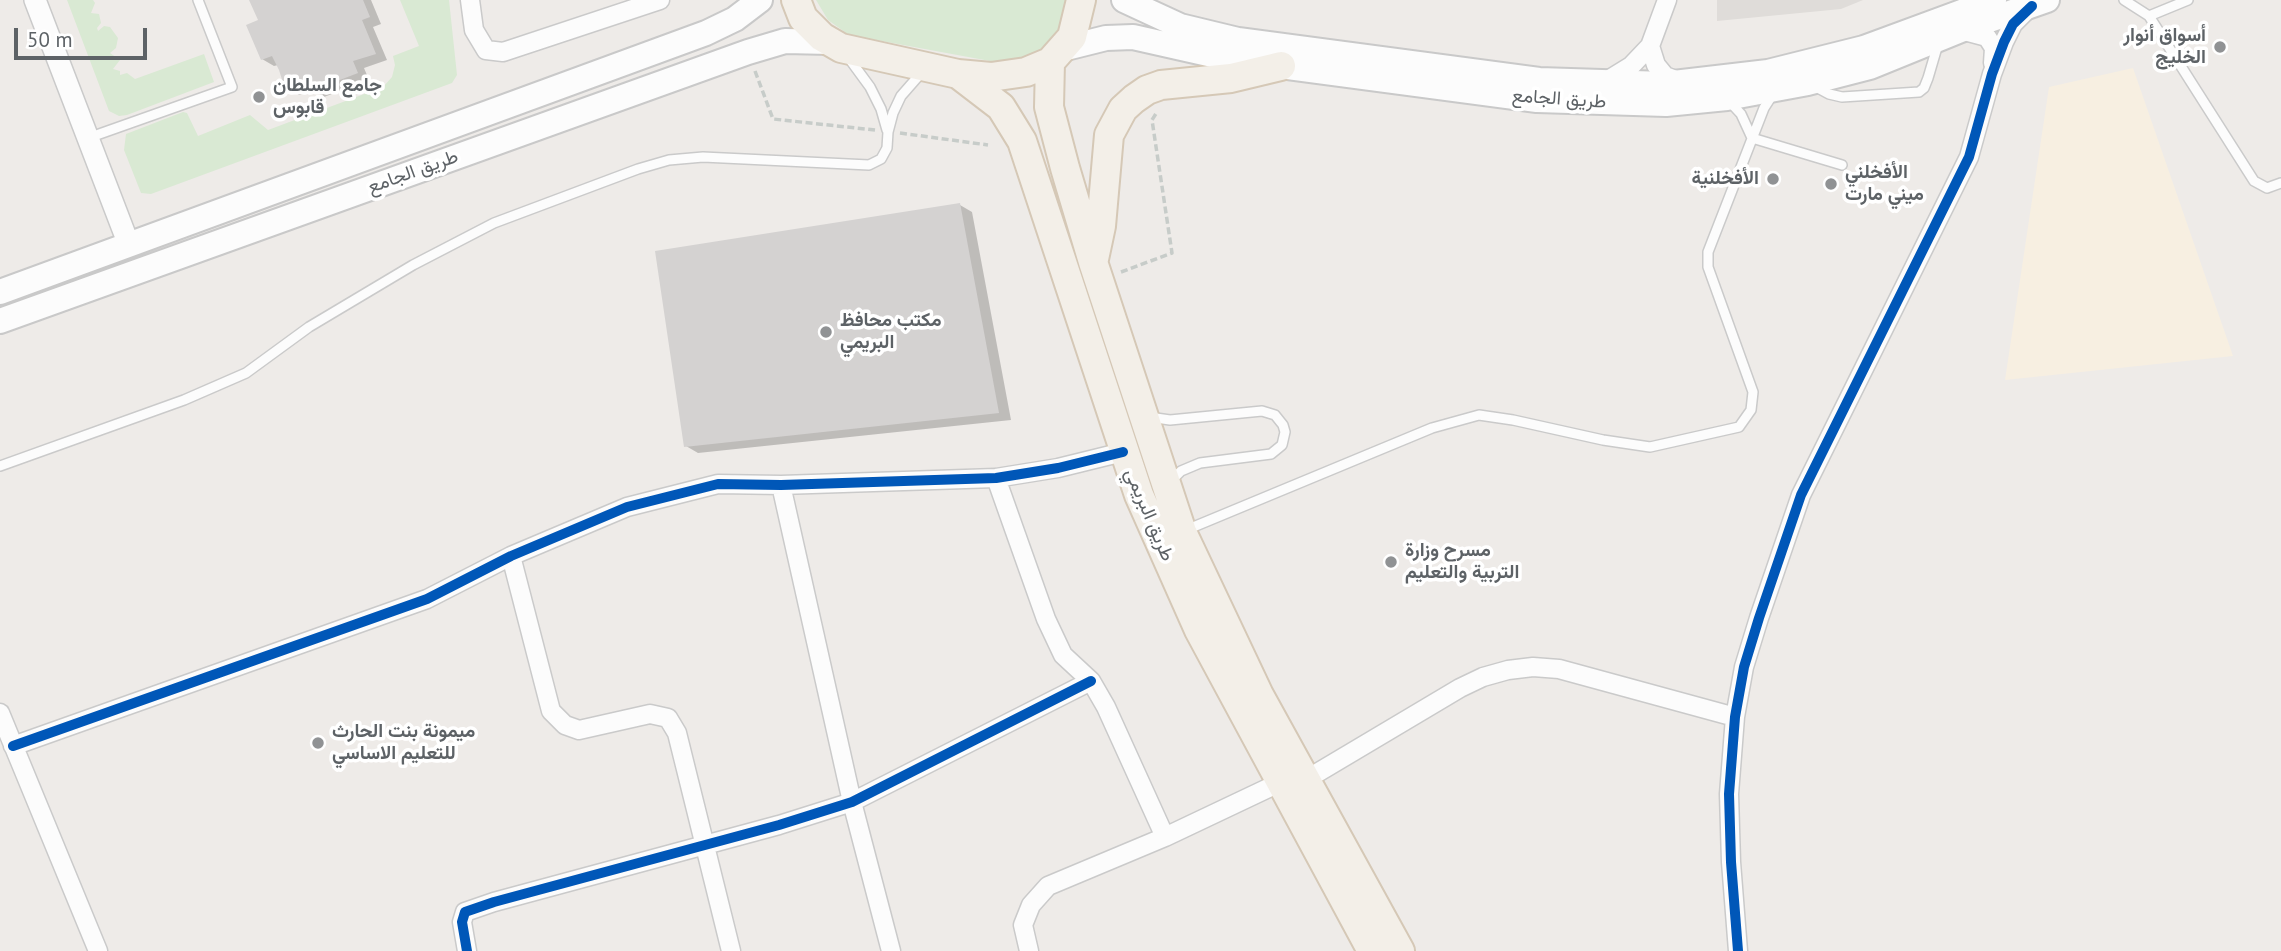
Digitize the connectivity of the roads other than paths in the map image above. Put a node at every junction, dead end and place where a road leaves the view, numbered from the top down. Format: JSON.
{"nodes":[{"id":1,"x":35,"y":0,"type":"edge"},
{"id":2,"x":198,"y":0,"type":"edge"},
{"id":3,"x":470,"y":0,"type":"edge"},
{"id":4,"x":660,"y":0,"type":"edge"},
{"id":5,"x":760,"y":0,"type":"edge"},
{"id":6,"x":796,"y":0,"type":"edge"},
{"id":7,"x":1081,"y":0,"type":"edge"},
{"id":8,"x":1124,"y":0,"type":"edge"},
{"id":9,"x":1667,"y":0,"type":"edge"},
{"id":10,"x":1994,"y":0,"type":"edge"},
{"id":11,"x":2124,"y":0,"type":"edge"},
{"id":12,"x":2188,"y":0,"type":"edge"},
{"id":13,"x":2040,"y":3,"type":"edge"},
{"id":14,"x":2149,"y":16,"type":"junction"},
{"id":15,"x":1950,"y":35,"type":"junction"},
{"id":16,"x":836,"y":45,"type":"junction"},
{"id":17,"x":1650,"y":46,"type":"junction"},
{"id":18,"x":1056,"y":55,"type":"junction"},
{"id":19,"x":1281,"y":66,"type":"junction"},
{"id":20,"x":927,"y":67,"type":"junction"},
{"id":21,"x":958,"y":74,"type":"junction"},
{"id":22,"x":1992,"y":74,"type":"junction"},
{"id":23,"x":1605,"y":82,"type":"junction"},
{"id":24,"x":1681,"y":82,"type":"junction"},
{"id":25,"x":1808,"y":83,"type":"junction"},
{"id":26,"x":1776,"y":88,"type":"junction"},
{"id":27,"x":1727,"y":98,"type":"junction"},
{"id":28,"x":888,"y":132,"type":"junction"},
{"id":29,"x":88,"y":138,"type":"junction"},
{"id":30,"x":1752,"y":138,"type":"junction"},
{"id":31,"x":1842,"y":165,"type":"dead end"},
{"id":32,"x":2281,"y":183,"type":"edge"},
{"id":33,"x":129,"y":245,"type":"junction"},
{"id":34,"x":1096,"y":271,"type":"junction"},
{"id":35,"x":0,"y":292,"type":"edge"},
{"id":36,"x":0,"y":321,"type":"edge"},
{"id":37,"x":1143,"y":415,"type":"junction"},
{"id":38,"x":1123,"y":452,"type":"junction"},
{"id":39,"x":0,"y":466,"type":"edge"},
{"id":40,"x":996,"y":478,"type":"junction"},
{"id":41,"x":781,"y":485,"type":"junction"},
{"id":42,"x":1167,"y":486,"type":"junction"},
{"id":43,"x":1182,"y":532,"type":"junction"},
{"id":44,"x":511,"y":555,"type":"junction"},
{"id":45,"x":1091,"y":681,"type":"junction"},
{"id":46,"x":0,"y":713,"type":"edge"},
{"id":47,"x":1735,"y":717,"type":"junction"},
{"id":48,"x":13,"y":746,"type":"junction"},
{"id":49,"x":1294,"y":780,"type":"junction"},
{"id":50,"x":852,"y":802,"type":"junction"},
{"id":51,"x":1165,"y":836,"type":"junction"},
{"id":52,"x":706,"y":846,"type":"junction"},
{"id":53,"x":98,"y":951,"type":"edge"},
{"id":54,"x":467,"y":951,"type":"edge"},
{"id":55,"x":732,"y":951,"type":"edge"},
{"id":56,"x":891,"y":951,"type":"edge"},
{"id":57,"x":1029,"y":951,"type":"edge"},
{"id":58,"x":1372,"y":951,"type":"edge"},
{"id":59,"x":1400,"y":951,"type":"edge"},
{"id":60,"x":1738,"y":951,"type":"edge"}],
"edges":[{"from":1,"to":29,"type":"street"},
{"from":2,"to":29,"type":"lane"},
{"from":3,"to":4,"type":"street"},
{"from":5,"to":33,"type":"main road","name":"طريق الجامع"},
{"from":6,"to":16,"type":"main road"},
{"from":7,"to":18,"type":"main road"},
{"from":8,"to":23,"type":"main road","name":"طريق الجامع"},
{"from":9,"to":17,"type":"street"},
{"from":10,"to":24,"type":"main road","name":"طريق الجامع"},
{"from":11,"to":14,"type":"lane"},
{"from":12,"to":14,"type":"lane"},
{"from":13,"to":15,"type":"main road","name":"طريق الجامع"},
{"from":13,"to":22,"type":"street"},
{"from":14,"to":32,"type":"lane"},
{"from":15,"to":22,"type":"street"},
{"from":15,"to":25,"type":"main road","name":"طريق الجامع"},
{"from":15,"to":25,"type":"lane"},
{"from":16,"to":20,"type":"main road"},
{"from":16,"to":28,"type":"lane"},
{"from":16,"to":36,"type":"main road","name":"طريق الجامع"},
{"from":17,"to":23,"type":"street"},
{"from":17,"to":24,"type":"street"},
{"from":18,"to":19,"type":"main road","name":"طريق الجامع"},
{"from":18,"to":21,"type":"main road"},
{"from":18,"to":34,"type":"main road","name":"طريق البريمي"},
{"from":19,"to":27,"type":"main road","name":"طريق الجامع"},
{"from":19,"to":34,"type":"main road"},
{"from":20,"to":21,"type":"main road"},
{"from":20,"to":28,"type":"lane"},
{"from":21,"to":38,"type":"main road","name":"طريق البريمي"},
{"from":22,"to":47,"type":"street"},
{"from":23,"to":24,"type":"main road","name":"طريق الجامع"},
{"from":25,"to":26,"type":"main road","name":"طريق الجامع"},
{"from":26,"to":27,"type":"main road","name":"طريق الجامع"},
{"from":26,"to":30,"type":"lane"},
{"from":27,"to":30,"type":"lane"},
{"from":28,"to":39,"type":"lane"},
{"from":29,"to":33,"type":"street"},
{"from":30,"to":31,"type":"lane"},
{"from":30,"to":43,"type":"lane"},
{"from":33,"to":35,"type":"main road","name":"طريق الجامع"},
{"from":34,"to":37,"type":"main road","name":"طريق البريمي"},
{"from":37,"to":42,"type":"main road","name":"طريق البريمي"},
{"from":37,"to":42,"type":"lane"},
{"from":38,"to":40,"type":"street"},
{"from":38,"to":49,"type":"main road","name":"طريق البريمي"},
{"from":40,"to":41,"type":"street"},
{"from":40,"to":45,"type":"street"},
{"from":41,"to":44,"type":"street"},
{"from":41,"to":50,"type":"street"},
{"from":42,"to":43,"type":"main road","name":"طريق البريمي"},
{"from":43,"to":49,"type":"main road","name":"طريق البريمي"},
{"from":44,"to":48,"type":"street"},
{"from":44,"to":52,"type":"street"},
{"from":45,"to":50,"type":"street"},
{"from":45,"to":51,"type":"street"},
{"from":46,"to":48,"type":"street"},
{"from":47,"to":49,"type":"street"},
{"from":47,"to":60,"type":"street"},
{"from":48,"to":53,"type":"street"},
{"from":49,"to":51,"type":"street"},
{"from":49,"to":58,"type":"main road","name":"طريق البريمي"},
{"from":49,"to":59,"type":"main road","name":"طريق البريمي"},
{"from":50,"to":52,"type":"street"},
{"from":50,"to":56,"type":"street"},
{"from":51,"to":57,"type":"street"},
{"from":52,"to":54,"type":"street"},
{"from":52,"to":55,"type":"street"}]}
